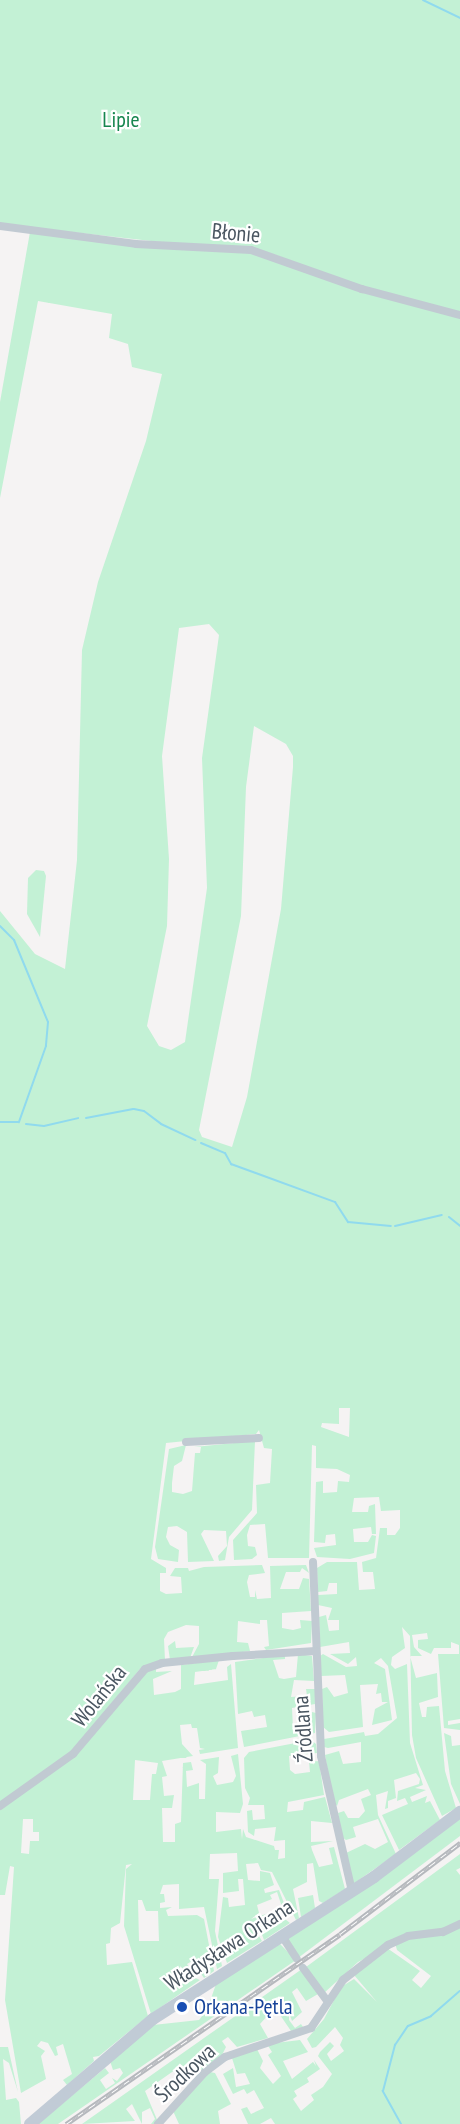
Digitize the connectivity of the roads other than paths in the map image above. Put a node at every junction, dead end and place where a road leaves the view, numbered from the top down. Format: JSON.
{"nodes":[{"id":1,"x":0,"y":226,"type":"edge"},
{"id":2,"x":460,"y":315,"type":"edge"},
{"id":3,"x":259,"y":1438,"type":"dead end"},
{"id":4,"x":186,"y":1442,"type":"dead end"},
{"id":5,"x":313,"y":1562,"type":"dead end"},
{"id":6,"x":316,"y":1651,"type":"junction"},
{"id":7,"x":0,"y":1806,"type":"edge"},
{"id":8,"x":460,"y":1812,"type":"edge"},
{"id":9,"x":352,"y":1892,"type":"junction"},
{"id":10,"x":460,"y":1924,"type":"edge"},
{"id":11,"x":282,"y":1936,"type":"junction"},
{"id":12,"x":297,"y":1959,"type":"dead end"},
{"id":13,"x":303,"y":1968,"type":"dead end"},
{"id":14,"x":328,"y":2002,"type":"junction"},
{"id":15,"x":30,"y":2124,"type":"edge"},
{"id":16,"x":158,"y":2124,"type":"edge"}],
"edges":[{"from":1,"to":2,"type":"street","name":"Błonie"},
{"from":3,"to":4,"type":"street"},
{"from":5,"to":6,"type":"street","name":"Źródlana"},
{"from":6,"to":7,"type":"street","name":"Wolańska"},
{"from":6,"to":9,"type":"street","name":"Źródlana"},
{"from":8,"to":9,"type":"street","name":"Władysława Orkana"},
{"from":9,"to":11,"type":"street","name":"Władysława Orkana"},
{"from":10,"to":14,"type":"street","name":"Środkowa"},
{"from":11,"to":12,"type":"street"},
{"from":11,"to":15,"type":"street","name":"Władysława Orkana"},
{"from":13,"to":14,"type":"street"},
{"from":14,"to":16,"type":"street","name":"Środkowa"}]}
